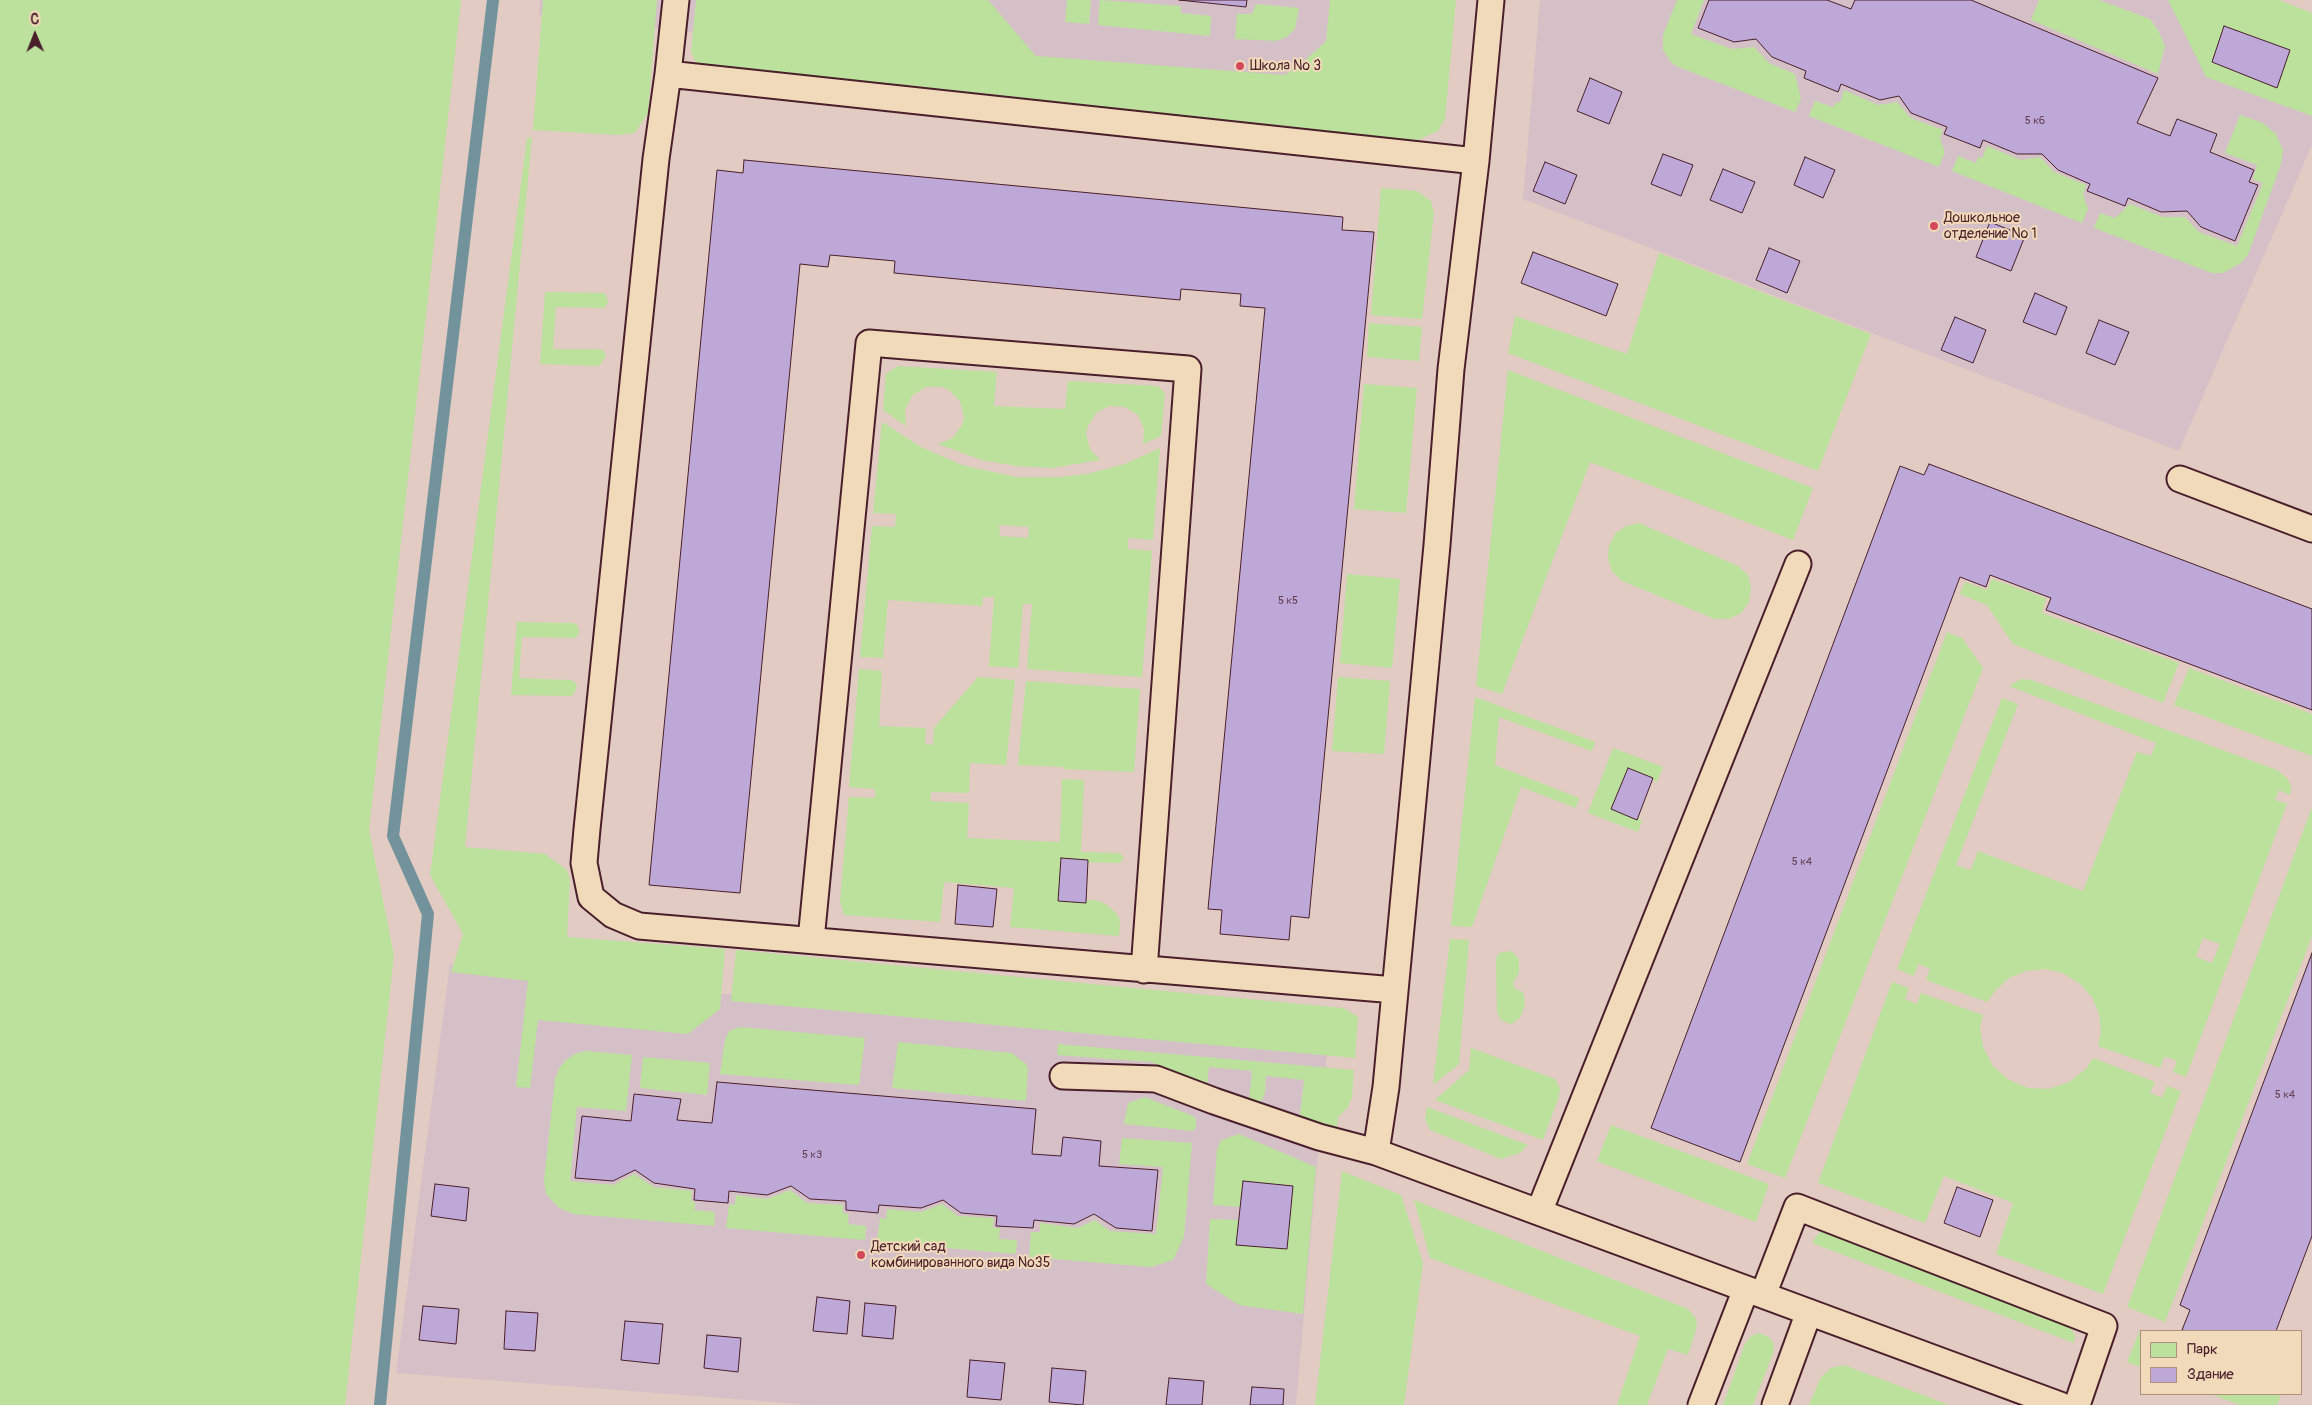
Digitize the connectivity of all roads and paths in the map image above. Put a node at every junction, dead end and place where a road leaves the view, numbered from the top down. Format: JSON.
{"nodes":[{"id":1,"x":676,"y":0,"type":"edge"},
{"id":2,"x":1491,"y":0,"type":"edge"},
{"id":3,"x":668,"y":74,"type":"junction"},
{"id":4,"x":1476,"y":161,"type":"junction"},
{"id":5,"x":2180,"y":479,"type":"dead end"},
{"id":6,"x":2312,"y":529,"type":"edge"},
{"id":7,"x":1798,"y":564,"type":"dead end"},
{"id":8,"x":811,"y":940,"type":"junction"},
{"id":9,"x":1144,"y":970,"type":"junction"},
{"id":10,"x":1395,"y":990,"type":"junction"},
{"id":11,"x":1063,"y":1076,"type":"dead end"},
{"id":12,"x":1376,"y":1152,"type":"junction"},
{"id":13,"x":1539,"y":1212,"type":"junction"},
{"id":14,"x":1755,"y":1292,"type":"junction"},
{"id":15,"x":1809,"y":1312,"type":"junction"},
{"id":16,"x":1701,"y":1405,"type":"edge"},
{"id":17,"x":1775,"y":1405,"type":"edge"},
{"id":18,"x":2060,"y":1405,"type":"edge"},
{"id":19,"x":2077,"y":1405,"type":"edge"}],
"edges":[{"from":1,"to":3,"type":"lane"},
{"from":2,"to":4,"type":"lane"},
{"from":3,"to":4,"type":"lane"},
{"from":3,"to":8,"type":"lane"},
{"from":4,"to":10,"type":"lane"},
{"from":5,"to":6,"type":"lane"},
{"from":7,"to":13,"type":"lane"},
{"from":8,"to":9,"type":"lane"},
{"from":8,"to":9,"type":"lane"},
{"from":9,"to":10,"type":"lane"},
{"from":10,"to":12,"type":"lane"},
{"from":11,"to":12,"type":"lane"},
{"from":12,"to":13,"type":"lane"},
{"from":13,"to":14,"type":"lane"},
{"from":14,"to":15,"type":"lane"},
{"from":14,"to":16,"type":"lane"},
{"from":14,"to":19,"type":"lane"},
{"from":15,"to":17,"type":"lane"},
{"from":15,"to":18,"type":"lane"}]}
